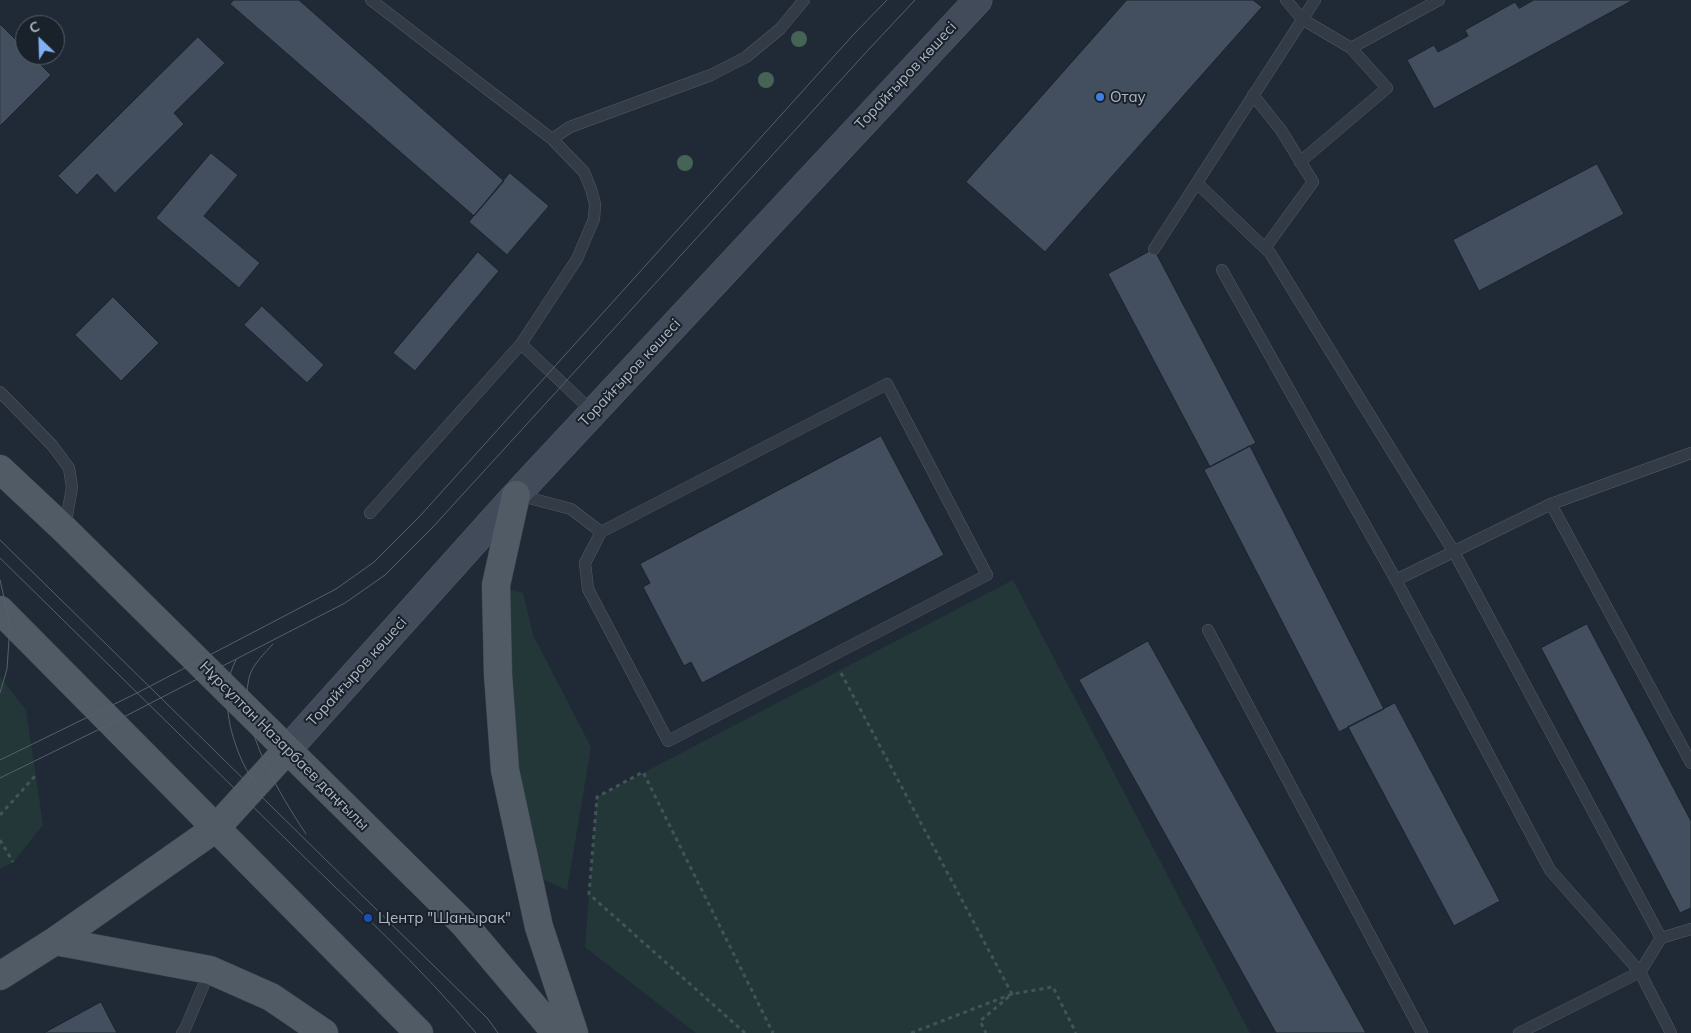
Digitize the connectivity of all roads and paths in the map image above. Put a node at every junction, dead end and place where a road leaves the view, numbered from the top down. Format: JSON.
{"nodes":[{"id":1,"x":371,"y":0,"type":"edge"},
{"id":2,"x":804,"y":0,"type":"edge"},
{"id":3,"x":978,"y":0,"type":"edge"},
{"id":4,"x":1286,"y":0,"type":"edge"},
{"id":5,"x":1315,"y":0,"type":"edge"},
{"id":6,"x":1438,"y":0,"type":"edge"},
{"id":7,"x":1302,"y":19,"type":"junction"},
{"id":8,"x":1351,"y":48,"type":"junction"},
{"id":9,"x":1253,"y":95,"type":"junction"},
{"id":10,"x":552,"y":139,"type":"junction"},
{"id":11,"x":1300,"y":162,"type":"junction"},
{"id":12,"x":1197,"y":183,"type":"junction"},
{"id":13,"x":1265,"y":248,"type":"junction"},
{"id":14,"x":1154,"y":249,"type":"dead end"},
{"id":15,"x":1222,"y":270,"type":"dead end"},
{"id":16,"x":521,"y":344,"type":"junction"},
{"id":17,"x":0,"y":392,"type":"edge"},
{"id":18,"x":593,"y":412,"type":"junction"},
{"id":19,"x":1691,"y":453,"type":"edge"},
{"id":20,"x":0,"y":469,"type":"edge"},
{"id":21,"x":516,"y":495,"type":"junction"},
{"id":22,"x":1551,"y":504,"type":"junction"},
{"id":23,"x":370,"y":513,"type":"dead end"},
{"id":24,"x":65,"y":530,"type":"junction"},
{"id":25,"x":601,"y":532,"type":"junction"},
{"id":26,"x":1454,"y":552,"type":"junction"},
{"id":27,"x":1396,"y":580,"type":"junction"},
{"id":28,"x":0,"y":610,"type":"edge"},
{"id":29,"x":1208,"y":630,"type":"dead end"},
{"id":30,"x":840,"y":670,"type":"dead end"},
{"id":31,"x":287,"y":750,"type":"junction"},
{"id":32,"x":1691,"y":763,"type":"edge"},
{"id":33,"x":36,"y":775,"type":"dead end"},
{"id":34,"x":0,"y":815,"type":"edge"},
{"id":35,"x":216,"y":828,"type":"junction"},
{"id":36,"x":0,"y":840,"type":"edge"},
{"id":37,"x":13,"y":862,"type":"dead end"},
{"id":38,"x":1691,"y":929,"type":"edge"},
{"id":39,"x":1661,"y":938,"type":"junction"},
{"id":40,"x":55,"y":941,"type":"junction"},
{"id":41,"x":210,"y":970,"type":"junction"},
{"id":42,"x":1640,"y":972,"type":"junction"},
{"id":43,"x":0,"y":976,"type":"edge"},
{"id":44,"x":1012,"y":994,"type":"junction"},
{"id":45,"x":182,"y":1033,"type":"edge"},
{"id":46,"x":324,"y":1033,"type":"edge"},
{"id":47,"x":418,"y":1033,"type":"edge"},
{"id":48,"x":556,"y":1033,"type":"edge"},
{"id":49,"x":574,"y":1033,"type":"edge"},
{"id":50,"x":745,"y":1033,"type":"edge"},
{"id":51,"x":773,"y":1033,"type":"edge"},
{"id":52,"x":911,"y":1033,"type":"edge"},
{"id":53,"x":986,"y":1033,"type":"edge"},
{"id":54,"x":1076,"y":1033,"type":"edge"},
{"id":55,"x":1422,"y":1033,"type":"edge"},
{"id":56,"x":1519,"y":1033,"type":"edge"},
{"id":57,"x":1671,"y":1033,"type":"edge"}],
"edges":[{"from":1,"to":10,"type":"lane"},
{"from":2,"to":10,"type":"lane"},
{"from":3,"to":18,"type":"main road","name":"Торайғыров көшесі"},
{"from":4,"to":7,"type":"lane"},
{"from":5,"to":7,"type":"lane"},
{"from":6,"to":8,"type":"lane"},
{"from":7,"to":8,"type":"lane"},
{"from":7,"to":9,"type":"lane"},
{"from":8,"to":11,"type":"lane"},
{"from":9,"to":11,"type":"lane"},
{"from":9,"to":12,"type":"lane"},
{"from":10,"to":16,"type":"lane"},
{"from":11,"to":13,"type":"lane"},
{"from":12,"to":13,"type":"lane"},
{"from":12,"to":14,"type":"lane"},
{"from":13,"to":26,"type":"lane"},
{"from":15,"to":27,"type":"lane"},
{"from":16,"to":18,"type":"lane"},
{"from":16,"to":23,"type":"lane"},
{"from":17,"to":24,"type":"lane"},
{"from":18,"to":21,"type":"main road","name":"Торайғыров көшесі"},
{"from":19,"to":22,"type":"lane"},
{"from":20,"to":24,"type":"main road","name":"Нұрсұлтан Назарбаев даңғылы"},
{"from":21,"to":25,"type":"lane"},
{"from":21,"to":31,"type":"main road","name":"Торайғыров көшесі"},
{"from":21,"to":49,"type":"main road"},
{"from":22,"to":26,"type":"lane"},
{"from":22,"to":32,"type":"lane"},
{"from":24,"to":31,"type":"main road","name":"Нұрсұлтан Назарбаев даңғылы"},
{"from":25,"to":25,"type":"lane"},
{"from":26,"to":27,"type":"lane"},
{"from":26,"to":39,"type":"lane"},
{"from":27,"to":42,"type":"lane"},
{"from":28,"to":35,"type":"main road"},
{"from":29,"to":55,"type":"lane"},
{"from":30,"to":44,"type":"path"},
{"from":31,"to":35,"type":"main road"},
{"from":31,"to":48,"type":"main road","name":"Нұрсұлтан Назарбаев даңғылы"},
{"from":33,"to":34,"type":"path"},
{"from":35,"to":40,"type":"main road"},
{"from":35,"to":47,"type":"main road"},
{"from":36,"to":37,"type":"path"},
{"from":38,"to":39,"type":"lane"},
{"from":39,"to":42,"type":"lane"},
{"from":40,"to":41,"type":"main road"},
{"from":40,"to":43,"type":"main road"},
{"from":41,"to":45,"type":"lane"},
{"from":41,"to":46,"type":"main road"},
{"from":42,"to":56,"type":"lane"},
{"from":42,"to":57,"type":"lane"},
{"from":44,"to":52,"type":"path"},
{"from":44,"to":53,"type":"path"},
{"from":44,"to":54,"type":"path"},
{"from":50,"to":51,"type":"path"}]}
